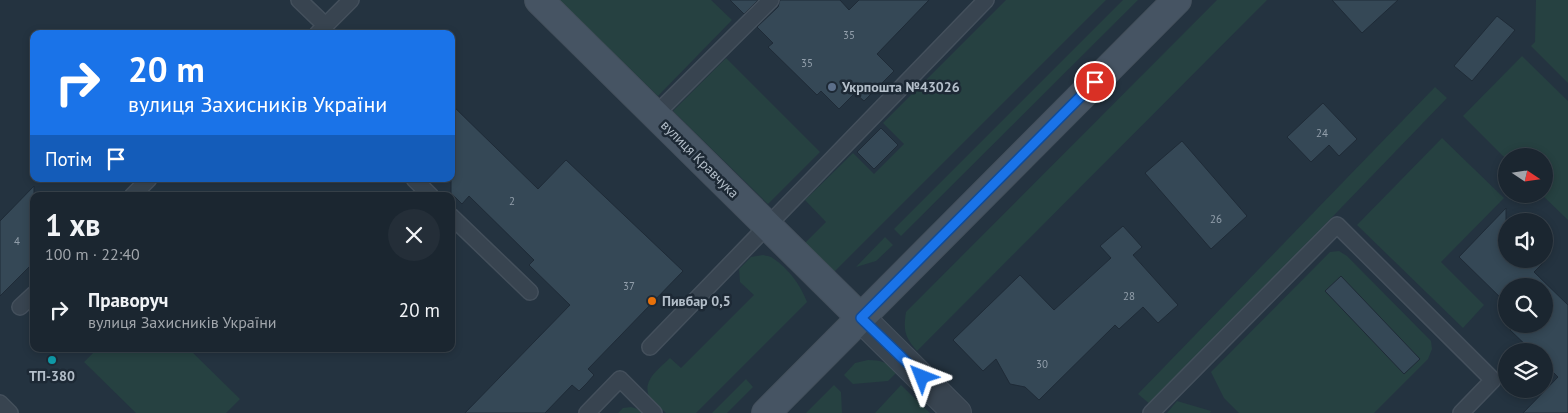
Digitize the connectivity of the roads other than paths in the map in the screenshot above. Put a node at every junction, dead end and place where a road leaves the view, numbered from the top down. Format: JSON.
{"nodes":[{"id":1,"x":299,"y":0,"type":"edge"},
{"id":2,"x":351,"y":0,"type":"edge"},
{"id":3,"x":539,"y":0,"type":"edge"},
{"id":4,"x":770,"y":0,"type":"edge"},
{"id":5,"x":986,"y":0,"type":"edge"},
{"id":6,"x":1177,"y":0,"type":"edge"},
{"id":7,"x":321,"y":30,"type":"edge"},
{"id":8,"x":656,"y":115,"type":"junction"},
{"id":9,"x":146,"y":182,"type":"edge"},
{"id":10,"x":417,"y":182,"type":"edge"},
{"id":11,"x":136,"y":192,"type":"edge"},
{"id":12,"x":428,"y":192,"type":"edge"},
{"id":13,"x":455,"y":220,"type":"edge"},
{"id":14,"x":766,"y":225,"type":"junction"},
{"id":15,"x":530,"y":292,"type":"dead end"},
{"id":16,"x":30,"y":298,"type":"edge"},
{"id":17,"x":20,"y":307,"type":"dead end"},
{"id":18,"x":861,"y":318,"type":"junction"},
{"id":19,"x":650,"y":347,"type":"dead end"},
{"id":20,"x":0,"y":403,"type":"edge"},
{"id":21,"x":10,"y":413,"type":"edge"},
{"id":22,"x":588,"y":413,"type":"edge"},
{"id":23,"x":654,"y":413,"type":"edge"},
{"id":24,"x":766,"y":413,"type":"edge"},
{"id":25,"x":957,"y":413,"type":"edge"},
{"id":26,"x":1151,"y":413,"type":"edge"},
{"id":27,"x":1461,"y":413,"type":"edge"}],
"edges":[{"from":1,"to":7,"type":"lane"},
{"from":2,"to":7,"type":"lane"},
{"from":3,"to":8,"type":"main road","name":"вулиця Кравчука"},
{"from":4,"to":8,"type":"lane"},
{"from":5,"to":14,"type":"lane"},
{"from":6,"to":18,"type":"main road"},
{"from":8,"to":14,"type":"main road","name":"вулиця Кравчука"},
{"from":9,"to":11,"type":"lane"},
{"from":10,"to":12,"type":"lane"},
{"from":13,"to":15,"type":"lane"},
{"from":14,"to":18,"type":"main road","name":"вулиця Кравчука"},
{"from":14,"to":19,"type":"lane"},
{"from":16,"to":17,"type":"lane"},
{"from":18,"to":24,"type":"main road"},
{"from":18,"to":25,"type":"street"},
{"from":20,"to":21,"type":"lane"},
{"from":22,"to":23,"type":"lane"},
{"from":26,"to":27,"type":"lane"}]}
